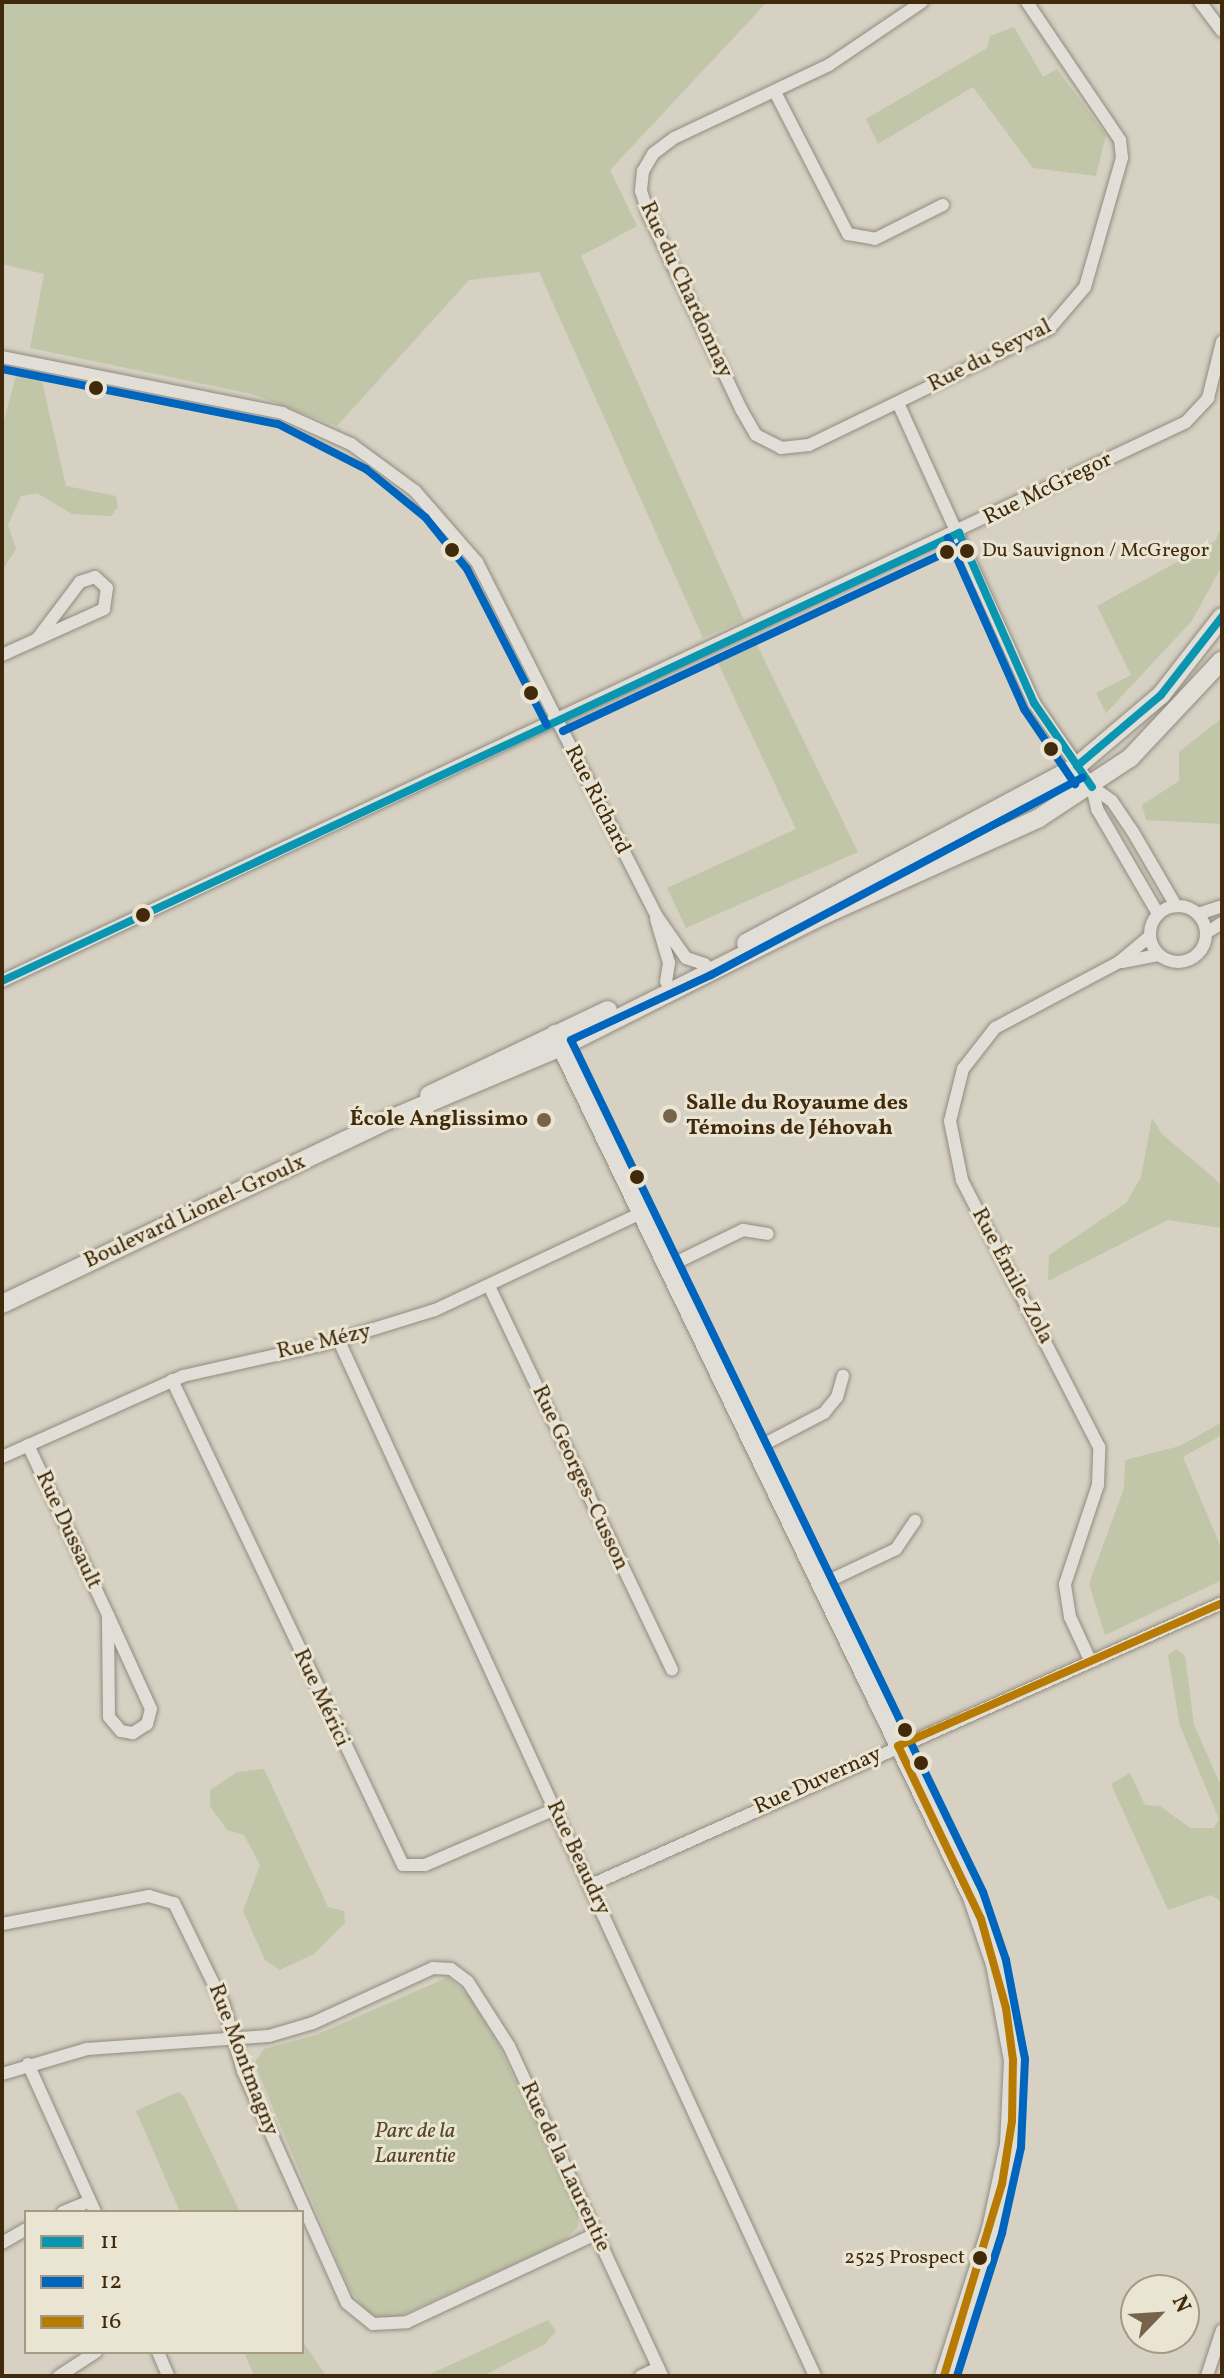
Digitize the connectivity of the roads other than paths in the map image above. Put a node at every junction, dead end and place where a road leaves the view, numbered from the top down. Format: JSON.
{"nodes":[{"id":1,"x":922,"y":2,"type":"edge"},
{"id":2,"x":1027,"y":2,"type":"edge"},
{"id":3,"x":1200,"y":2,"type":"edge"},
{"id":4,"x":1222,"y":31,"type":"edge"},
{"id":5,"x":775,"y":92,"type":"junction"},
{"id":6,"x":943,"y":205,"type":"dead end"},
{"id":7,"x":1222,"y":342,"type":"edge"},
{"id":8,"x":2,"y":357,"type":"edge"},
{"id":9,"x":898,"y":403,"type":"junction"},
{"id":10,"x":959,"y":533,"type":"junction"},
{"id":11,"x":1222,"y":617,"type":"edge"},
{"id":12,"x":37,"y":639,"type":"junction"},
{"id":13,"x":2,"y":655,"type":"edge"},
{"id":14,"x":1222,"y":660,"type":"edge"},
{"id":15,"x":558,"y":720,"type":"junction"},
{"id":16,"x":1077,"y":766,"type":"junction"},
{"id":17,"x":1092,"y":787,"type":"junction"},
{"id":18,"x":1176,"y":906,"type":"junction"},
{"id":19,"x":1222,"y":906,"type":"edge"},
{"id":20,"x":1158,"y":914,"type":"junction"},
{"id":21,"x":1198,"y":914,"type":"junction"},
{"id":22,"x":656,"y":915,"type":"junction"},
{"id":23,"x":1222,"y":923,"type":"edge"},
{"id":24,"x":1206,"y":933,"type":"junction"},
{"id":25,"x":1150,"y":936,"type":"junction"},
{"id":26,"x":1159,"y":955,"type":"junction"},
{"id":27,"x":1119,"y":962,"type":"junction"},
{"id":28,"x":705,"y":964,"type":"junction"},
{"id":29,"x":2,"y":981,"type":"edge"},
{"id":30,"x":666,"y":982,"type":"junction"},
{"id":31,"x":558,"y":1040,"type":"junction"},
{"id":32,"x":641,"y":1213,"type":"junction"},
{"id":33,"x":768,"y":1234,"type":"dead end"},
{"id":34,"x":667,"y":1267,"type":"junction"},
{"id":35,"x":489,"y":1286,"type":"junction"},
{"id":36,"x":2,"y":1304,"type":"edge"},
{"id":37,"x":339,"y":1341,"type":"junction"},
{"id":38,"x":843,"y":1376,"type":"dead end"},
{"id":39,"x":172,"y":1380,"type":"junction"},
{"id":40,"x":28,"y":1445,"type":"junction"},
{"id":41,"x":755,"y":1449,"type":"junction"},
{"id":42,"x":2,"y":1457,"type":"edge"},
{"id":43,"x":915,"y":1521,"type":"dead end"},
{"id":44,"x":820,"y":1585,"type":"junction"},
{"id":45,"x":1222,"y":1603,"type":"edge"},
{"id":46,"x":108,"y":1615,"type":"junction"},
{"id":47,"x":1090,"y":1660,"type":"junction"},
{"id":48,"x":672,"y":1670,"type":"dead end"},
{"id":49,"x":898,"y":1746,"type":"junction"},
{"id":50,"x":555,"y":1809,"type":"junction"},
{"id":51,"x":591,"y":1885,"type":"junction"},
{"id":52,"x":2,"y":1924,"type":"edge"},
{"id":53,"x":233,"y":2039,"type":"junction"},
{"id":54,"x":28,"y":2064,"type":"junction"},
{"id":55,"x":2,"y":2074,"type":"edge"},
{"id":56,"x":93,"y":2206,"type":"edge"},
{"id":57,"x":73,"y":2210,"type":"edge"},
{"id":58,"x":24,"y":2230,"type":"edge"},
{"id":59,"x":596,"y":2234,"type":"junction"},
{"id":60,"x":2,"y":2243,"type":"edge"},
{"id":61,"x":1222,"y":2330,"type":"edge"},
{"id":62,"x":93,"y":2354,"type":"edge"},
{"id":63,"x":159,"y":2354,"type":"edge"},
{"id":64,"x":660,"y":2372,"type":"edge"},
{"id":65,"x":59,"y":2376,"type":"edge"},
{"id":66,"x":168,"y":2376,"type":"edge"},
{"id":67,"x":641,"y":2376,"type":"edge"},
{"id":68,"x":815,"y":2376,"type":"edge"},
{"id":69,"x":944,"y":2376,"type":"edge"},
{"id":70,"x":1207,"y":2376,"type":"edge"}],
"edges":[{"from":1,"to":5,"type":"street","name":"Rue du Chardonnay"},
{"from":2,"to":9,"type":"street","name":"Rue du Seyval"},
{"from":3,"to":4,"type":"street"},
{"from":5,"to":6,"type":"street"},
{"from":5,"to":9,"type":"street","name":"Rue du Chardonnay"},
{"from":7,"to":10,"type":"street","name":"Rue McGregor"},
{"from":8,"to":15,"type":"street","name":"Rue Richard"},
{"from":9,"to":10,"type":"street"},
{"from":10,"to":15,"type":"street","name":"Rue McGregor"},
{"from":10,"to":16,"type":"street"},
{"from":11,"to":16,"type":"main road","name":"Boulevard Lionel-Groulx"},
{"from":12,"to":12,"type":"street"},
{"from":12,"to":13,"type":"street"},
{"from":14,"to":17,"type":"main road","name":"Boulevard Lionel-Groulx"},
{"from":15,"to":22,"type":"street","name":"Rue Richard"},
{"from":15,"to":29,"type":"street","name":"Rue McGregor"},
{"from":16,"to":17,"type":"street"},
{"from":16,"to":28,"type":"main road","name":"Boulevard Lionel-Groulx"},
{"from":17,"to":18,"type":"street"},
{"from":17,"to":20,"type":"street"},
{"from":17,"to":31,"type":"main road","name":"Boulevard Lionel-Groulx"},
{"from":18,"to":20,"type":"street"},
{"from":18,"to":21,"type":"street"},
{"from":19,"to":21,"type":"street"},
{"from":20,"to":25,"type":"street"},
{"from":21,"to":24,"type":"street"},
{"from":22,"to":28,"type":"street","name":"Rue Richard"},
{"from":22,"to":30,"type":"street","name":"Rue Richard"},
{"from":23,"to":24,"type":"street"},
{"from":24,"to":26,"type":"street"},
{"from":25,"to":26,"type":"street"},
{"from":25,"to":27,"type":"street","name":"Rue Émile-Zola"},
{"from":26,"to":27,"type":"street","name":"Rue Émile-Zola"},
{"from":27,"to":47,"type":"street","name":"Rue Émile-Zola"},
{"from":28,"to":30,"type":"main road","name":"Boulevard Lionel-Groulx"},
{"from":30,"to":31,"type":"main road","name":"Boulevard Lionel-Groulx"},
{"from":31,"to":32,"type":"main road"},
{"from":31,"to":36,"type":"main road","name":"Boulevard Lionel-Groulx"},
{"from":32,"to":34,"type":"main road"},
{"from":32,"to":35,"type":"street","name":"Rue Mézy"},
{"from":33,"to":34,"type":"street"},
{"from":34,"to":41,"type":"main road"},
{"from":35,"to":37,"type":"street","name":"Rue Mézy"},
{"from":35,"to":48,"type":"street","name":"Rue Georges-Cusson"},
{"from":37,"to":39,"type":"street","name":"Rue Mézy"},
{"from":37,"to":50,"type":"street","name":"Rue Beaudry"},
{"from":38,"to":41,"type":"street"},
{"from":39,"to":40,"type":"street","name":"Rue Mézy"},
{"from":39,"to":50,"type":"street","name":"Rue Mérici"},
{"from":40,"to":42,"type":"street","name":"Rue Mézy"},
{"from":40,"to":46,"type":"street","name":"Rue Dussault"},
{"from":41,"to":44,"type":"main road"},
{"from":43,"to":44,"type":"street"},
{"from":44,"to":49,"type":"main road"},
{"from":45,"to":47,"type":"street","name":"Rue Duvernay"},
{"from":46,"to":46,"type":"street","name":"Rue Dussault"},
{"from":47,"to":49,"type":"street","name":"Rue Duvernay"},
{"from":49,"to":51,"type":"street","name":"Rue Duvernay"},
{"from":49,"to":69,"type":"main road"},
{"from":50,"to":51,"type":"street","name":"Rue Beaudry"},
{"from":51,"to":68,"type":"street","name":"Rue Beaudry"},
{"from":52,"to":53,"type":"street","name":"Rue Montmagny"},
{"from":53,"to":54,"type":"street"},
{"from":53,"to":59,"type":"street","name":"Rue de la Laurentie"},
{"from":53,"to":59,"type":"street","name":"Rue Montmagny"},
{"from":54,"to":55,"type":"street"},
{"from":54,"to":56,"type":"street"},
{"from":56,"to":57,"type":"street"},
{"from":58,"to":60,"type":"street"},
{"from":59,"to":64,"type":"street","name":"Rue de la Laurentie"},
{"from":61,"to":70,"type":"street"},
{"from":62,"to":65,"type":"street"},
{"from":63,"to":66,"type":"street"},
{"from":64,"to":67,"type":"street"}]}
